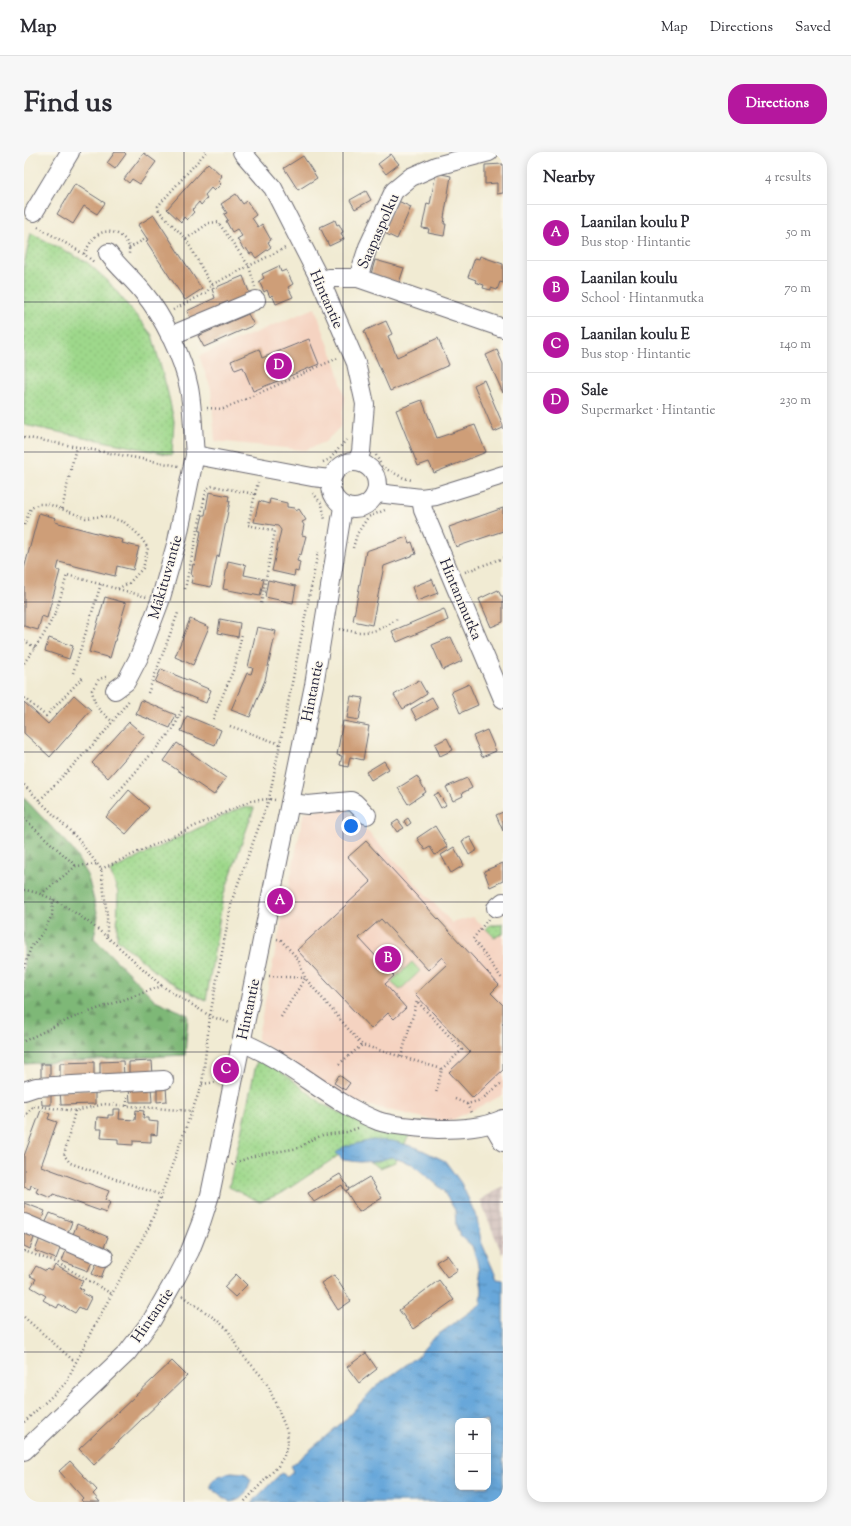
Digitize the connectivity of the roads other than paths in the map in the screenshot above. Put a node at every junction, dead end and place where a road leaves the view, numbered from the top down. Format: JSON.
{"nodes":[{"id":1,"x":70,"y":152,"type":"edge"},
{"id":2,"x":242,"y":152,"type":"edge"},
{"id":3,"x":489,"y":152,"type":"edge"},
{"id":4,"x":35,"y":219,"type":"road end"},
{"id":5,"x":102,"y":258,"type":"road end"},
{"id":6,"x":358,"y":278,"type":"junction"},
{"id":7,"x":321,"y":282,"type":"junction"},
{"id":8,"x":256,"y":300,"type":"road end"},
{"id":9,"x":503,"y":328,"type":"edge"},
{"id":10,"x":170,"y":336,"type":"junction"},
{"id":11,"x":187,"y":457,"type":"junction"},
{"id":12,"x":357,"y":462,"type":"junction"},
{"id":13,"x":503,"y":475,"type":"edge"},
{"id":14,"x":331,"y":479,"type":"junction"},
{"id":15,"x":419,"y":489,"type":"junction"},
{"id":16,"x":377,"y":493,"type":"junction"},
{"id":17,"x":343,"y":507,"type":"junction"},
{"id":18,"x":115,"y":690,"type":"dead end"},
{"id":19,"x":503,"y":699,"type":"edge"},
{"id":20,"x":290,"y":803,"type":"junction"},
{"id":21,"x":367,"y":815,"type":"dead end"},
{"id":22,"x":243,"y":1035,"type":"junction"},
{"id":23,"x":164,"y":1080,"type":"dead end"},
{"id":24,"x":24,"y":1091,"type":"edge"},
{"id":25,"x":498,"y":1121,"type":"edge"},
{"id":26,"x":503,"y":1142,"type":"edge"},
{"id":27,"x":24,"y":1224,"type":"edge"},
{"id":28,"x":104,"y":1257,"type":"dead end"},
{"id":29,"x":24,"y":1451,"type":"edge"}],
"edges":[{"from":1,"to":4,"type":"street"},
{"from":2,"to":7,"type":"street","name":"Hintantie"},
{"from":3,"to":6,"type":"street","name":"Saapaspolku"},
{"from":5,"to":10,"type":"street","name":"Mäkituvantie"},
{"from":6,"to":7,"type":"street"},
{"from":6,"to":9,"type":"street"},
{"from":7,"to":12,"type":"street","name":"Hintantie"},
{"from":8,"to":10,"type":"street"},
{"from":10,"to":11,"type":"street","name":"Mäkituvantie"},
{"from":11,"to":14,"type":"street"},
{"from":11,"to":18,"type":"street","name":"Mäkituvantie"},
{"from":12,"to":14,"type":"street"},
{"from":12,"to":16,"type":"street"},
{"from":13,"to":15,"type":"street"},
{"from":14,"to":17,"type":"street"},
{"from":15,"to":16,"type":"street"},
{"from":15,"to":19,"type":"street","name":"Hintanmutka"},
{"from":16,"to":17,"type":"street"},
{"from":17,"to":20,"type":"street","name":"Hintantie"},
{"from":20,"to":21,"type":"street"},
{"from":20,"to":22,"type":"street","name":"Hintantie"},
{"from":22,"to":25,"type":"street"},
{"from":22,"to":29,"type":"street","name":"Hintantie"},
{"from":23,"to":24,"type":"street"},
{"from":25,"to":26,"type":"street"},
{"from":27,"to":28,"type":"street"}]}
